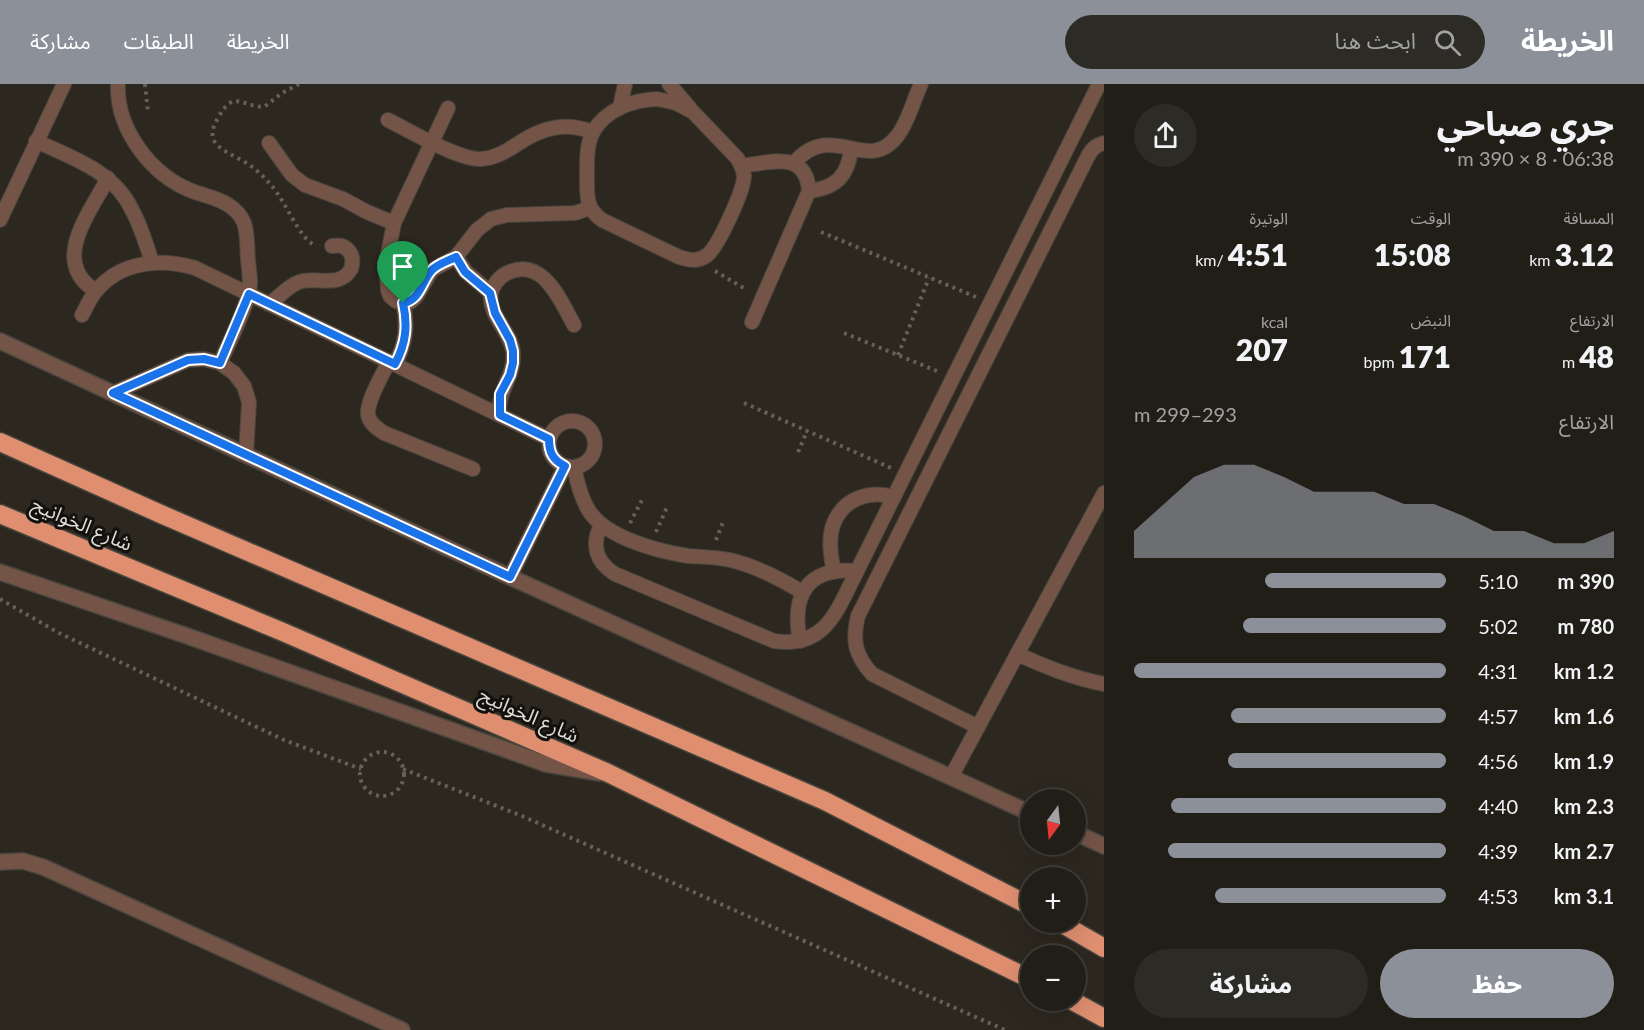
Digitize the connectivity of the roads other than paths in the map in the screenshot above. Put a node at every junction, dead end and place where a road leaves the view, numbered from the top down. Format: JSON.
{"nodes":[{"id":1,"x":64,"y":84,"type":"edge"},
{"id":2,"x":118,"y":84,"type":"edge"},
{"id":3,"x":626,"y":84,"type":"edge"},
{"id":4,"x":669,"y":84,"type":"edge"},
{"id":5,"x":921,"y":84,"type":"edge"},
{"id":6,"x":1099,"y":84,"type":"edge"},
{"id":7,"x":620,"y":107,"type":"junction"},
{"id":8,"x":448,"y":108,"type":"dead end"},
{"id":9,"x":693,"y":112,"type":"junction"},
{"id":10,"x":388,"y":120,"type":"dead end"},
{"id":11,"x":593,"y":132,"type":"junction"},
{"id":12,"x":36,"y":141,"type":"junction"},
{"id":13,"x":433,"y":142,"type":"junction"},
{"id":14,"x":269,"y":143,"type":"dead end"},
{"id":15,"x":1104,"y":143,"type":"edge"},
{"id":16,"x":851,"y":149,"type":"junction"},
{"id":17,"x":794,"y":163,"type":"junction"},
{"id":18,"x":742,"y":166,"type":"junction"},
{"id":19,"x":108,"y":178,"type":"junction"},
{"id":20,"x":809,"y":191,"type":"junction"},
{"id":21,"x":590,"y":208,"type":"junction"},
{"id":22,"x":0,"y":220,"type":"edge"},
{"id":23,"x":394,"y":223,"type":"junction"},
{"id":24,"x":332,"y":246,"type":"dead end"},
{"id":25,"x":456,"y":257,"type":"junction"},
{"id":26,"x":152,"y":262,"type":"junction"},
{"id":27,"x":96,"y":291,"type":"junction"},
{"id":28,"x":490,"y":293,"type":"junction"},
{"id":29,"x":249,"y":294,"type":"junction"},
{"id":30,"x":403,"y":303,"type":"junction"},
{"id":31,"x":269,"y":304,"type":"junction"},
{"id":32,"x":82,"y":315,"type":"dead end"},
{"id":33,"x":752,"y":322,"type":"dead end"},
{"id":34,"x":574,"y":325,"type":"dead end"},
{"id":35,"x":0,"y":341,"type":"edge"},
{"id":36,"x":220,"y":363,"type":"junction"},
{"id":37,"x":392,"y":363,"type":"junction"},
{"id":38,"x":113,"y":393,"type":"junction"},
{"id":39,"x":500,"y":415,"type":"junction"},
{"id":40,"x":549,"y":439,"type":"junction"},
{"id":41,"x":0,"y":442,"type":"edge"},
{"id":42,"x":246,"y":455,"type":"junction"},
{"id":43,"x":570,"y":467,"type":"junction"},
{"id":44,"x":474,"y":469,"type":"dead end"},
{"id":45,"x":1104,"y":493,"type":"edge"},
{"id":46,"x":894,"y":496,"type":"junction"},
{"id":47,"x":1100,"y":511,"type":"edge"},
{"id":48,"x":0,"y":514,"type":"edge"},
{"id":49,"x":601,"y":525,"type":"junction"},
{"id":50,"x":0,"y":572,"type":"edge"},
{"id":51,"x":834,"y":572,"type":"junction"},
{"id":52,"x":857,"y":572,"type":"junction"},
{"id":53,"x":510,"y":577,"type":"junction"},
{"id":54,"x":802,"y":592,"type":"junction"},
{"id":55,"x":801,"y":641,"type":"junction"},
{"id":56,"x":1017,"y":654,"type":"junction"},
{"id":57,"x":1104,"y":684,"type":"edge"},
{"id":58,"x":978,"y":727,"type":"junction"},
{"id":59,"x":608,"y":774,"type":"junction"},
{"id":60,"x":951,"y":777,"type":"junction"},
{"id":61,"x":1020,"y":808,"type":"edge"},
{"id":62,"x":1086,"y":838,"type":"edge"},
{"id":63,"x":1104,"y":846,"type":"edge"},
{"id":64,"x":0,"y":862,"type":"edge"},
{"id":65,"x":1020,"y":901,"type":"edge"},
{"id":66,"x":1078,"y":933,"type":"edge"},
{"id":67,"x":1104,"y":948,"type":"edge"},
{"id":68,"x":1020,"y":974,"type":"edge"},
{"id":69,"x":1086,"y":1008,"type":"edge"},
{"id":70,"x":1104,"y":1018,"type":"edge"},
{"id":71,"x":402,"y":1030,"type":"edge"}],
"edges":[{"from":1,"to":12,"type":"lane"},
{"from":2,"to":29,"type":"lane"},
{"from":3,"to":7,"type":"lane"},
{"from":4,"to":9,"type":"lane"},
{"from":5,"to":16,"type":"lane"},
{"from":6,"to":46,"type":"lane"},
{"from":7,"to":9,"type":"lane"},
{"from":7,"to":11,"type":"lane"},
{"from":8,"to":13,"type":"lane"},
{"from":9,"to":18,"type":"lane"},
{"from":10,"to":13,"type":"lane"},
{"from":11,"to":13,"type":"lane"},
{"from":11,"to":21,"type":"lane"},
{"from":12,"to":19,"type":"lane"},
{"from":12,"to":22,"type":"lane"},
{"from":13,"to":23,"type":"lane"},
{"from":14,"to":23,"type":"lane"},
{"from":15,"to":58,"type":"lane"},
{"from":16,"to":17,"type":"lane"},
{"from":16,"to":20,"type":"lane"},
{"from":17,"to":18,"type":"lane"},
{"from":17,"to":20,"type":"lane"},
{"from":18,"to":21,"type":"lane"},
{"from":19,"to":26,"type":"lane"},
{"from":19,"to":27,"type":"lane"},
{"from":20,"to":33,"type":"lane"},
{"from":21,"to":25,"type":"lane"},
{"from":23,"to":30,"type":"lane"},
{"from":24,"to":31,"type":"lane"},
{"from":25,"to":28,"type":"lane"},
{"from":25,"to":30,"type":"lane"},
{"from":26,"to":27,"type":"lane"},
{"from":26,"to":29,"type":"lane"},
{"from":27,"to":32,"type":"lane"},
{"from":28,"to":34,"type":"lane"},
{"from":28,"to":39,"type":"lane"},
{"from":29,"to":31,"type":"lane"},
{"from":29,"to":36,"type":"lane"},
{"from":30,"to":37,"type":"lane"},
{"from":31,"to":37,"type":"lane"},
{"from":35,"to":38,"type":"street"},
{"from":36,"to":38,"type":"lane"},
{"from":36,"to":42,"type":"lane"},
{"from":37,"to":39,"type":"lane"},
{"from":37,"to":44,"type":"lane"},
{"from":38,"to":42,"type":"street"},
{"from":39,"to":40,"type":"lane"},
{"from":40,"to":43,"type":"lane"},
{"from":40,"to":43,"type":"lane"},
{"from":41,"to":65,"type":"highway","name":"شارع الخوانيج"},
{"from":42,"to":53,"type":"street"},
{"from":43,"to":49,"type":"lane"},
{"from":43,"to":53,"type":"lane"},
{"from":45,"to":47,"type":"lane"},
{"from":46,"to":51,"type":"lane"},
{"from":46,"to":52,"type":"lane"},
{"from":47,"to":56,"type":"lane"},
{"from":48,"to":59,"type":"highway","name":"شارع الخوانيج"},
{"from":49,"to":54,"type":"lane"},
{"from":49,"to":55,"type":"lane"},
{"from":50,"to":59,"type":"street"},
{"from":51,"to":52,"type":"lane"},
{"from":51,"to":54,"type":"lane"},
{"from":52,"to":55,"type":"lane"},
{"from":53,"to":60,"type":"street"},
{"from":54,"to":55,"type":"lane"},
{"from":56,"to":57,"type":"lane"},
{"from":56,"to":58,"type":"lane"},
{"from":58,"to":60,"type":"lane"},
{"from":59,"to":68,"type":"highway","name":"شارع الخوانيج"},
{"from":60,"to":61,"type":"street"},
{"from":62,"to":63,"type":"street"},
{"from":64,"to":71,"type":"street"},
{"from":66,"to":67,"type":"highway"},
{"from":69,"to":70,"type":"highway"}]}
